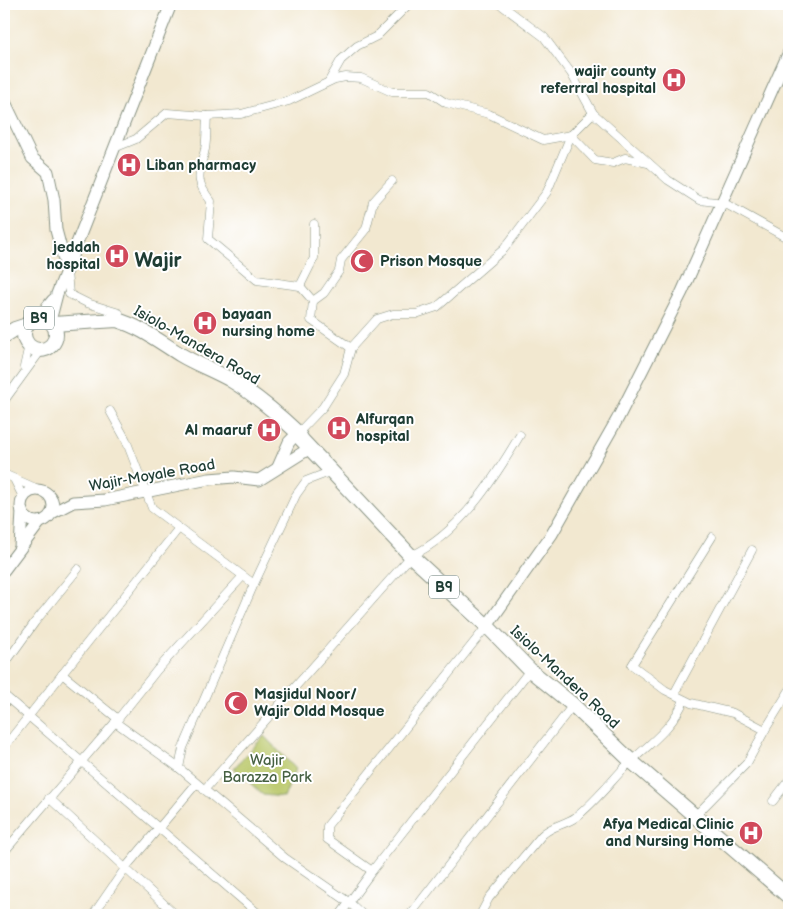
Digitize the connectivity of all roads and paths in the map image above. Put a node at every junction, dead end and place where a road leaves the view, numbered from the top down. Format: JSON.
{"nodes":[{"id":1,"x":171,"y":4,"type":"edge"},
{"id":2,"x":409,"y":4,"type":"edge"},
{"id":3,"x":500,"y":4,"type":"edge"},
{"id":4,"x":789,"y":52,"type":"edge"},
{"id":5,"x":328,"y":83,"type":"junction"},
{"id":6,"x":4,"y":100,"type":"edge"},
{"id":7,"x":593,"y":113,"type":"junction"},
{"id":8,"x":207,"y":116,"type":"junction"},
{"id":9,"x":571,"y":135,"type":"junction"},
{"id":10,"x":114,"y":148,"type":"junction"},
{"id":11,"x":648,"y":163,"type":"junction"},
{"id":12,"x":392,"y":181,"type":"dead end"},
{"id":13,"x":724,"y":203,"type":"junction"},
{"id":14,"x":314,"y":224,"type":"dead end"},
{"id":15,"x":789,"y":240,"type":"edge"},
{"id":16,"x":68,"y":271,"type":"junction"},
{"id":17,"x":300,"y":286,"type":"junction"},
{"id":18,"x":313,"y":301,"type":"junction"},
{"id":19,"x":117,"y":320,"type":"junction"},
{"id":20,"x":42,"y":322,"type":"junction"},
{"id":21,"x":80,"y":323,"type":"junction"},
{"id":22,"x":4,"y":338,"type":"edge"},
{"id":23,"x":38,"y":344,"type":"junction"},
{"id":24,"x":351,"y":348,"type":"junction"},
{"id":25,"x":20,"y":376,"type":"junction"},
{"id":26,"x":4,"y":401,"type":"edge"},
{"id":27,"x":110,"y":411,"type":"dead end"},
{"id":28,"x":298,"y":433,"type":"junction"},
{"id":29,"x":520,"y":435,"type":"dead end"},
{"id":30,"x":310,"y":448,"type":"junction"},
{"id":31,"x":278,"y":466,"type":"junction"},
{"id":32,"x":332,"y":471,"type":"junction"},
{"id":33,"x":4,"y":474,"type":"edge"},
{"id":34,"x":14,"y":479,"type":"junction"},
{"id":35,"x":44,"y":493,"type":"junction"},
{"id":36,"x":144,"y":493,"type":"junction"},
{"id":37,"x":23,"y":497,"type":"junction"},
{"id":38,"x":73,"y":502,"type":"junction"},
{"id":39,"x":22,"y":512,"type":"junction"},
{"id":40,"x":52,"y":513,"type":"junction"},
{"id":41,"x":40,"y":522,"type":"junction"},
{"id":42,"x":179,"y":528,"type":"junction"},
{"id":43,"x":712,"y":537,"type":"dead end"},
{"id":44,"x":20,"y":548,"type":"junction"},
{"id":45,"x":752,"y":550,"type":"dead end"},
{"id":46,"x":411,"y":556,"type":"junction"},
{"id":47,"x":78,"y":569,"type":"dead end"},
{"id":48,"x":4,"y":570,"type":"edge"},
{"id":49,"x":242,"y":576,"type":"junction"},
{"id":50,"x":254,"y":584,"type":"junction"},
{"id":51,"x":487,"y":626,"type":"junction"},
{"id":52,"x":4,"y":665,"type":"edge"},
{"id":53,"x":530,"y":670,"type":"junction"},
{"id":54,"x":62,"y":674,"type":"junction"},
{"id":55,"x":789,"y":691,"type":"edge"},
{"id":56,"x":674,"y":694,"type":"junction"},
{"id":57,"x":4,"y":695,"type":"edge"},
{"id":58,"x":684,"y":700,"type":"junction"},
{"id":59,"x":573,"y":705,"type":"junction"},
{"id":60,"x":30,"y":716,"type":"junction"},
{"id":61,"x":116,"y":721,"type":"junction"},
{"id":62,"x":765,"y":730,"type":"junction"},
{"id":63,"x":4,"y":747,"type":"edge"},
{"id":64,"x":81,"y":761,"type":"junction"},
{"id":65,"x":631,"y":761,"type":"junction"},
{"id":66,"x":179,"y":768,"type":"junction"},
{"id":67,"x":789,"y":780,"type":"edge"},
{"id":68,"x":196,"y":784,"type":"junction"},
{"id":69,"x":204,"y":790,"type":"junction"},
{"id":70,"x":49,"y":798,"type":"junction"},
{"id":71,"x":773,"y":801,"type":"dead end"},
{"id":72,"x":695,"y":816,"type":"junction"},
{"id":73,"x":159,"y":830,"type":"junction"},
{"id":74,"x":4,"y":852,"type":"edge"},
{"id":75,"x":126,"y":867,"type":"junction"},
{"id":76,"x":372,"y":871,"type":"junction"},
{"id":77,"x":789,"y":897,"type":"edge"},
{"id":78,"x":350,"y":903,"type":"junction"},
{"id":79,"x":93,"y":915,"type":"edge"},
{"id":80,"x":176,"y":915,"type":"edge"},
{"id":81,"x":260,"y":915,"type":"edge"},
{"id":82,"x":340,"y":915,"type":"edge"},
{"id":83,"x":362,"y":915,"type":"edge"},
{"id":84,"x":410,"y":915,"type":"edge"},
{"id":85,"x":480,"y":915,"type":"edge"}],
"edges":[{"from":1,"to":10,"type":"street"},
{"from":2,"to":5,"type":"street"},
{"from":3,"to":7,"type":"street"},
{"from":4,"to":13,"type":"street"},
{"from":5,"to":8,"type":"street"},
{"from":5,"to":9,"type":"street"},
{"from":6,"to":16,"type":"street"},
{"from":7,"to":9,"type":"street"},
{"from":7,"to":11,"type":"street"},
{"from":8,"to":10,"type":"street"},
{"from":8,"to":17,"type":"street"},
{"from":9,"to":11,"type":"street"},
{"from":9,"to":24,"type":"street"},
{"from":10,"to":16,"type":"street"},
{"from":11,"to":13,"type":"street"},
{"from":12,"to":18,"type":"street"},
{"from":13,"to":15,"type":"street"},
{"from":13,"to":51,"type":"street"},
{"from":14,"to":17,"type":"street"},
{"from":16,"to":19,"type":"street"},
{"from":16,"to":20,"type":"street"},
{"from":17,"to":18,"type":"street"},
{"from":18,"to":24,"type":"street"},
{"from":19,"to":21,"type":"highway","name":"Isiolo-Mandera Road","number":"B9"},
{"from":19,"to":28,"type":"highway","name":"Isiolo-Mandera Road","number":"B9"},
{"from":20,"to":21,"type":"highway","name":"Isiolo-Mandera Road","number":"B9"},
{"from":20,"to":22,"type":"highway","name":"Isiolo-Mandera Road","number":"B9"},
{"from":20,"to":23,"type":"highway","number":"B9"},
{"from":20,"to":23,"type":"highway","number":"B9"},
{"from":21,"to":23,"type":"highway","number":"B9"},
{"from":22,"to":23,"type":"highway","name":"Isiolo-Mandera Road","number":"B9"},
{"from":23,"to":25,"type":"street"},
{"from":23,"to":25,"type":"street"},
{"from":24,"to":28,"type":"street"},
{"from":25,"to":26,"type":"street"},
{"from":27,"to":36,"type":"street"},
{"from":28,"to":30,"type":"highway","name":"Isiolo-Mandera Road","number":"B9"},
{"from":28,"to":31,"type":"street"},
{"from":29,"to":46,"type":"street"},
{"from":30,"to":31,"type":"street","name":"Wajir-Moyale Road"},
{"from":30,"to":32,"type":"highway","name":"Isiolo-Mandera Road","number":"B9"},
{"from":31,"to":36,"type":"street","name":"Wajir-Moyale Road"},
{"from":32,"to":46,"type":"highway","name":"Isiolo-Mandera Road","number":"B9"},
{"from":32,"to":50,"type":"street"},
{"from":33,"to":34,"type":"street"},
{"from":34,"to":35,"type":"street"},
{"from":34,"to":37,"type":"street"},
{"from":35,"to":37,"type":"street"},
{"from":35,"to":38,"type":"street"},
{"from":35,"to":40,"type":"street"},
{"from":36,"to":38,"type":"street","name":"Wajir-Moyale Road"},
{"from":36,"to":42,"type":"street"},
{"from":37,"to":39,"type":"street"},
{"from":38,"to":40,"type":"street","name":"Wajir-Moyale Road"},
{"from":39,"to":41,"type":"street"},
{"from":39,"to":44,"type":"street"},
{"from":40,"to":41,"type":"street"},
{"from":41,"to":44,"type":"street"},
{"from":42,"to":49,"type":"street"},
{"from":42,"to":54,"type":"street"},
{"from":43,"to":56,"type":"street"},
{"from":44,"to":48,"type":"street"},
{"from":45,"to":56,"type":"street"},
{"from":46,"to":51,"type":"highway","name":"Isiolo-Mandera Road","number":"B9"},
{"from":46,"to":69,"type":"street"},
{"from":47,"to":52,"type":"street"},
{"from":49,"to":50,"type":"street"},
{"from":49,"to":61,"type":"street"},
{"from":50,"to":66,"type":"street"},
{"from":51,"to":53,"type":"highway","name":"Isiolo-Mandera Road","number":"B9"},
{"from":51,"to":76,"type":"street"},
{"from":53,"to":59,"type":"highway","name":"Isiolo-Mandera Road","number":"B9"},
{"from":53,"to":76,"type":"street"},
{"from":54,"to":60,"type":"street"},
{"from":54,"to":61,"type":"street"},
{"from":55,"to":62,"type":"street"},
{"from":56,"to":58,"type":"street"},
{"from":57,"to":60,"type":"street"},
{"from":58,"to":62,"type":"street"},
{"from":58,"to":65,"type":"street"},
{"from":59,"to":65,"type":"highway","name":"Isiolo-Mandera Road","number":"B9"},
{"from":59,"to":84,"type":"street"},
{"from":60,"to":63,"type":"street"},
{"from":60,"to":64,"type":"street"},
{"from":61,"to":64,"type":"street"},
{"from":61,"to":66,"type":"street"},
{"from":62,"to":72,"type":"street"},
{"from":64,"to":70,"type":"street"},
{"from":64,"to":73,"type":"street"},
{"from":65,"to":72,"type":"highway","name":"Isiolo-Mandera Road","number":"B9"},
{"from":65,"to":85,"type":"street"},
{"from":66,"to":68,"type":"street"},
{"from":67,"to":71,"type":"street"},
{"from":68,"to":69,"type":"street"},
{"from":68,"to":73,"type":"street"},
{"from":69,"to":78,"type":"street"},
{"from":70,"to":74,"type":"street"},
{"from":70,"to":75,"type":"street"},
{"from":72,"to":77,"type":"highway","name":"Isiolo-Mandera Road","number":"B9"},
{"from":73,"to":75,"type":"street"},
{"from":73,"to":81,"type":"street"},
{"from":75,"to":79,"type":"street"},
{"from":75,"to":80,"type":"street"},
{"from":76,"to":78,"type":"street"},
{"from":78,"to":82,"type":"street"},
{"from":78,"to":83,"type":"street"}]}
